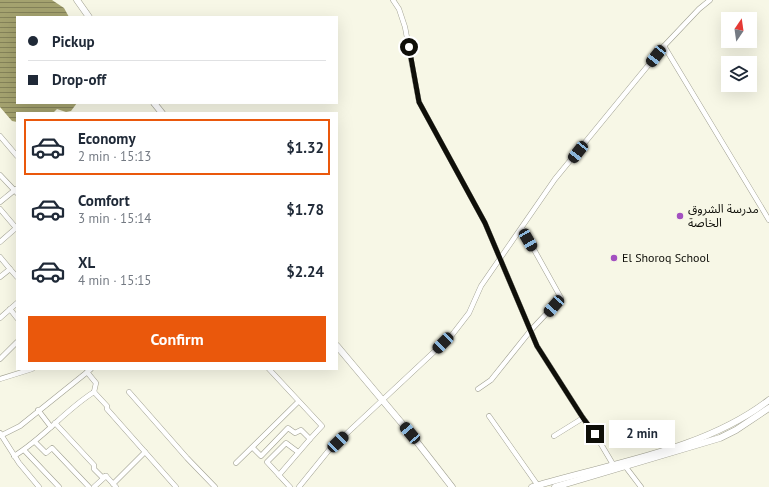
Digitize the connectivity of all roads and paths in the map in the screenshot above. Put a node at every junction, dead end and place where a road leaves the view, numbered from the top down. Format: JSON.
{"nodes":[{"id":1,"x":77,"y":0,"type":"edge"},
{"id":2,"x":393,"y":0,"type":"edge"},
{"id":3,"x":710,"y":0,"type":"edge"},
{"id":4,"x":88,"y":16,"type":"edge"},
{"id":5,"x":664,"y":46,"type":"junction"},
{"id":6,"x":155,"y":104,"type":"edge"},
{"id":7,"x":161,"y":112,"type":"edge"},
{"id":8,"x":0,"y":136,"type":"edge"},
{"id":9,"x":16,"y":155,"type":"edge"},
{"id":10,"x":0,"y":175,"type":"edge"},
{"id":11,"x":16,"y":190,"type":"edge"},
{"id":12,"x":0,"y":202,"type":"edge"},
{"id":13,"x":0,"y":209,"type":"edge"},
{"id":14,"x":769,"y":220,"type":"edge"},
{"id":15,"x":16,"y":228,"type":"edge"},
{"id":16,"x":522,"y":228,"type":"junction"},
{"id":17,"x":0,"y":242,"type":"edge"},
{"id":18,"x":0,"y":257,"type":"edge"},
{"id":19,"x":500,"y":258,"type":"junction"},
{"id":20,"x":10,"y":269,"type":"junction"},
{"id":21,"x":16,"y":276,"type":"edge"},
{"id":22,"x":0,"y":277,"type":"edge"},
{"id":23,"x":16,"y":304,"type":"edge"},
{"id":24,"x":10,"y":309,"type":"junction"},
{"id":25,"x":16,"y":317,"type":"edge"},
{"id":26,"x":0,"y":318,"type":"edge"},
{"id":27,"x":531,"y":330,"type":"junction"},
{"id":28,"x":16,"y":343,"type":"edge"},
{"id":29,"x":338,"y":347,"type":"edge"},
{"id":30,"x":0,"y":359,"type":"edge"},
{"id":31,"x":29,"y":370,"type":"edge"},
{"id":32,"x":89,"y":370,"type":"edge"},
{"id":33,"x":270,"y":370,"type":"edge"},
{"id":34,"x":0,"y":379,"type":"edge"},
{"id":35,"x":478,"y":389,"type":"dead end"},
{"id":36,"x":94,"y":392,"type":"junction"},
{"id":37,"x":129,"y":392,"type":"dead end"},
{"id":38,"x":383,"y":400,"type":"junction"},
{"id":39,"x":769,"y":400,"type":"edge"},
{"id":40,"x":298,"y":402,"type":"junction"},
{"id":41,"x":769,"y":408,"type":"edge"},
{"id":42,"x":38,"y":410,"type":"junction"},
{"id":43,"x":489,"y":416,"type":"dead end"},
{"id":44,"x":583,"y":418,"type":"junction"},
{"id":45,"x":53,"y":425,"type":"junction"},
{"id":46,"x":0,"y":434,"type":"edge"},
{"id":47,"x":554,"y":436,"type":"dead end"},
{"id":48,"x":310,"y":439,"type":"junction"},
{"id":49,"x":35,"y":442,"type":"junction"},
{"id":50,"x":253,"y":448,"type":"junction"},
{"id":51,"x":24,"y":450,"type":"junction"},
{"id":52,"x":145,"y":452,"type":"junction"},
{"id":53,"x":298,"y":452,"type":"junction"},
{"id":54,"x":14,"y":456,"type":"junction"},
{"id":55,"x":236,"y":463,"type":"dead end"},
{"id":56,"x":626,"y":466,"type":"junction"},
{"id":57,"x":615,"y":467,"type":"junction"},
{"id":58,"x":278,"y":475,"type":"junction"},
{"id":59,"x":106,"y":476,"type":"junction"},
{"id":60,"x":100,"y":485,"type":"edge"},
{"id":61,"x":115,"y":486,"type":"edge"},
{"id":62,"x":536,"y":486,"type":"edge"},
{"id":63,"x":39,"y":487,"type":"edge"},
{"id":64,"x":59,"y":487,"type":"edge"},
{"id":65,"x":89,"y":487,"type":"edge"},
{"id":66,"x":94,"y":487,"type":"edge"},
{"id":67,"x":176,"y":487,"type":"edge"},
{"id":68,"x":215,"y":487,"type":"edge"},
{"id":69,"x":290,"y":487,"type":"edge"},
{"id":70,"x":299,"y":487,"type":"edge"},
{"id":71,"x":452,"y":487,"type":"edge"},
{"id":72,"x":555,"y":487,"type":"edge"},
{"id":73,"x":641,"y":487,"type":"edge"}],
"edges":[{"from":1,"to":4,"type":"main road"},
{"from":2,"to":19,"type":"street"},
{"from":3,"to":5,"type":"street"},
{"from":5,"to":14,"type":"street"},
{"from":5,"to":16,"type":"street"},
{"from":6,"to":7,"type":"main road"},
{"from":8,"to":9,"type":"street"},
{"from":10,"to":11,"type":"street"},
{"from":11,"to":12,"type":"street"},
{"from":13,"to":15,"type":"street"},
{"from":15,"to":17,"type":"street"},
{"from":16,"to":19,"type":"street"},
{"from":16,"to":27,"type":"street"},
{"from":18,"to":20,"type":"street"},
{"from":19,"to":27,"type":"street"},
{"from":19,"to":38,"type":"street"},
{"from":20,"to":21,"type":"street"},
{"from":20,"to":22,"type":"street"},
{"from":23,"to":24,"type":"street"},
{"from":24,"to":25,"type":"street"},
{"from":24,"to":26,"type":"street"},
{"from":27,"to":35,"type":"street"},
{"from":27,"to":44,"type":"street"},
{"from":28,"to":30,"type":"street"},
{"from":29,"to":38,"type":"main road"},
{"from":31,"to":34,"type":"street"},
{"from":32,"to":36,"type":"street"},
{"from":32,"to":42,"type":"street"},
{"from":33,"to":40,"type":"street"},
{"from":36,"to":45,"type":"street"},
{"from":36,"to":52,"type":"street"},
{"from":37,"to":68,"type":"street"},
{"from":38,"to":70,"type":"street"},
{"from":38,"to":71,"type":"main road"},
{"from":39,"to":57,"type":"main road"},
{"from":40,"to":48,"type":"street"},
{"from":40,"to":50,"type":"street"},
{"from":41,"to":56,"type":"main road"},
{"from":42,"to":45,"type":"street"},
{"from":42,"to":46,"type":"street"},
{"from":43,"to":62,"type":"street"},
{"from":44,"to":47,"type":"street"},
{"from":44,"to":57,"type":"street"},
{"from":45,"to":49,"type":"street"},
{"from":45,"to":59,"type":"street"},
{"from":46,"to":54,"type":"street"},
{"from":48,"to":50,"type":"street"},
{"from":48,"to":53,"type":"street"},
{"from":49,"to":51,"type":"street"},
{"from":49,"to":65,"type":"street"},
{"from":50,"to":55,"type":"street"},
{"from":51,"to":54,"type":"street"},
{"from":51,"to":64,"type":"street"},
{"from":52,"to":61,"type":"street"},
{"from":52,"to":67,"type":"street"},
{"from":53,"to":58,"type":"street"},
{"from":53,"to":58,"type":"street"},
{"from":54,"to":63,"type":"street"},
{"from":56,"to":57,"type":"main road"},
{"from":56,"to":73,"type":"street"},
{"from":57,"to":62,"type":"main road"},
{"from":57,"to":72,"type":"main road"},
{"from":58,"to":69,"type":"street"},
{"from":59,"to":60,"type":"street"},
{"from":59,"to":61,"type":"street"},
{"from":60,"to":66,"type":"street"}]}
